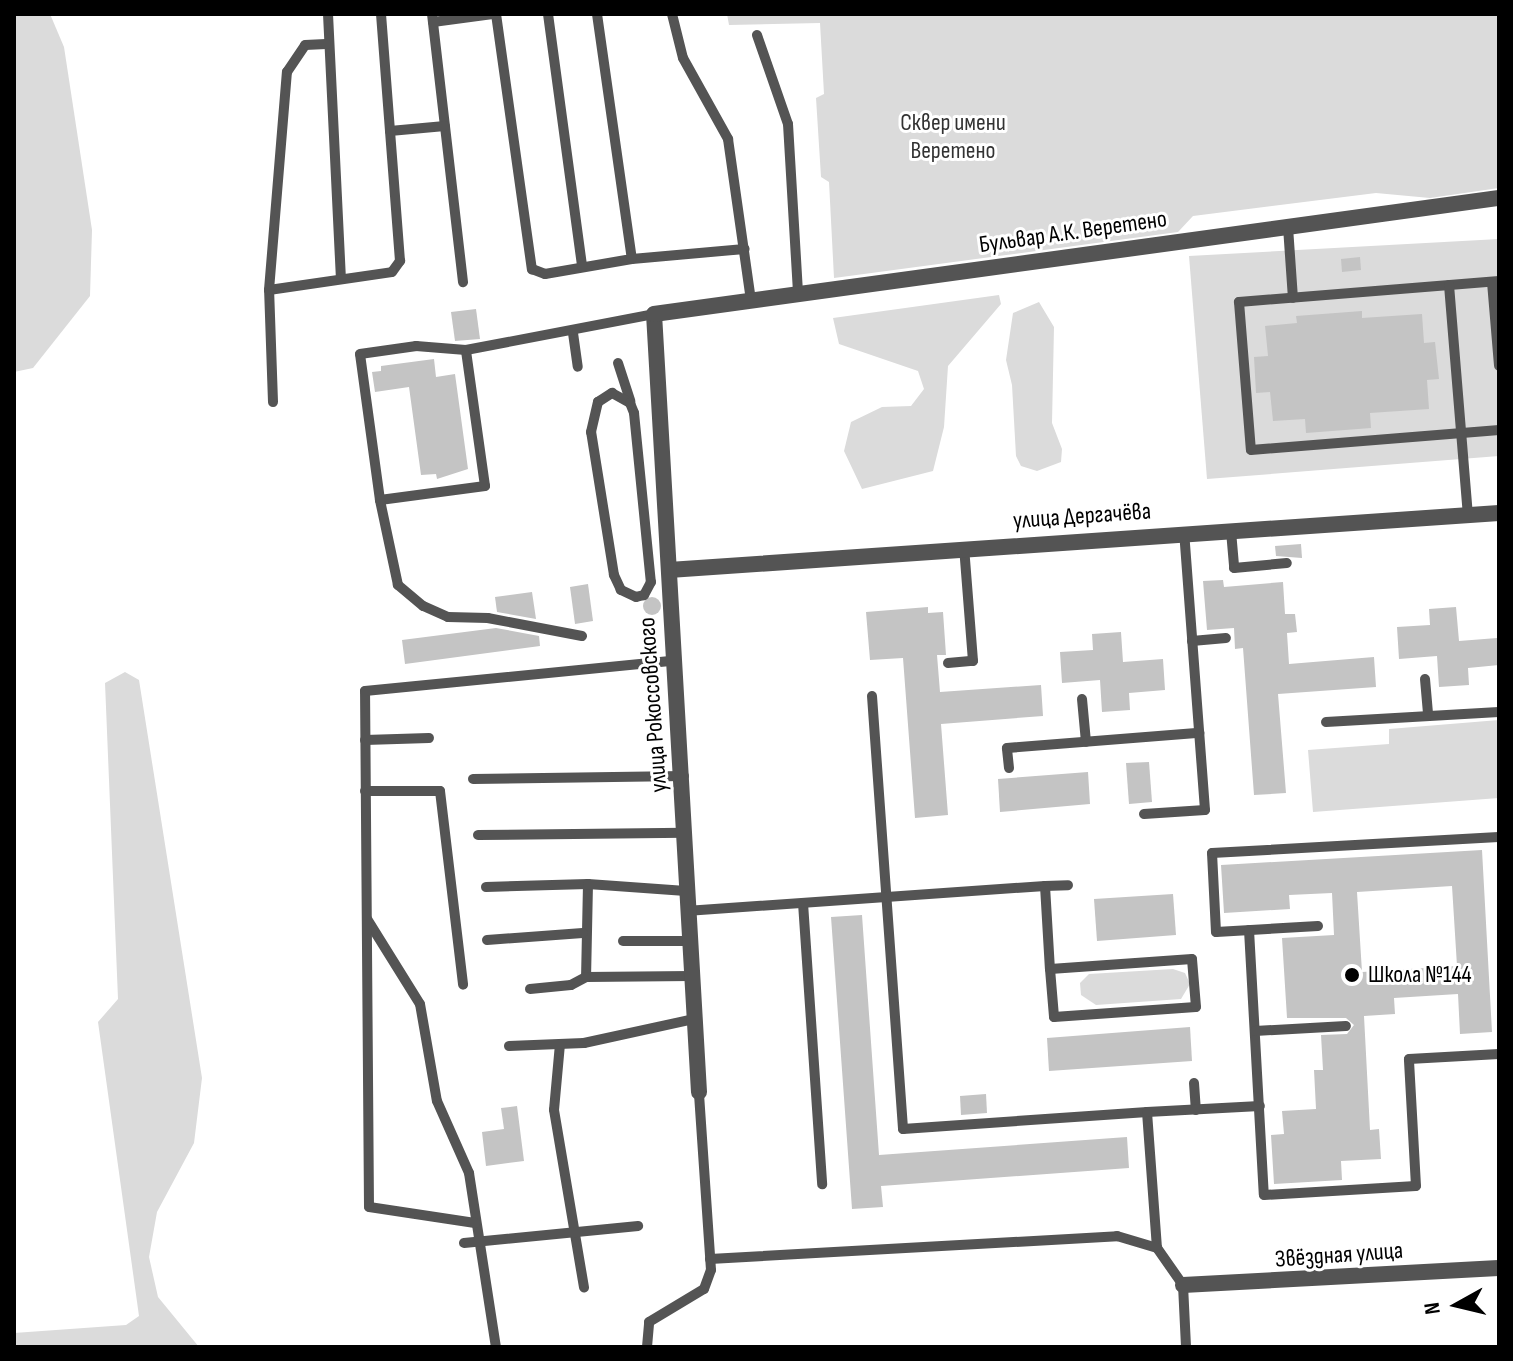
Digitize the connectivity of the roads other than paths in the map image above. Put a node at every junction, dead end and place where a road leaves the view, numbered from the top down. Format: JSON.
{"nodes":[{"id":1,"x":328,"y":14,"type":"edge"},
{"id":2,"x":381,"y":14,"type":"edge"},
{"id":3,"x":495,"y":14,"type":"edge"},
{"id":4,"x":548,"y":14,"type":"edge"},
{"id":5,"x":597,"y":14,"type":"edge"},
{"id":6,"x":672,"y":14,"type":"edge"},
{"id":7,"x":433,"y":18,"type":"edge"},
{"id":8,"x":757,"y":35,"type":"dead end"},
{"id":9,"x":326,"y":44,"type":"junction"},
{"id":10,"x":445,"y":126,"type":"junction"},
{"id":11,"x":390,"y":131,"type":"junction"},
{"id":12,"x":1499,"y":198,"type":"edge"},
{"id":13,"x":1288,"y":227,"type":"junction"},
{"id":14,"x":745,"y":249,"type":"junction"},
{"id":15,"x":632,"y":259,"type":"junction"},
{"id":16,"x":582,"y":267,"type":"junction"},
{"id":17,"x":341,"y":279,"type":"junction"},
{"id":18,"x":463,"y":282,"type":"dead end"},
{"id":19,"x":1496,"y":282,"type":"edge"},
{"id":20,"x":1449,"y":285,"type":"junction"},
{"id":21,"x":269,"y":290,"type":"junction"},
{"id":22,"x":798,"y":294,"type":"junction"},
{"id":23,"x":1293,"y":298,"type":"junction"},
{"id":24,"x":751,"y":300,"type":"junction"},
{"id":25,"x":654,"y":314,"type":"junction"},
{"id":26,"x":573,"y":333,"type":"junction"},
{"id":27,"x":466,"y":350,"type":"junction"},
{"id":28,"x":618,"y":363,"type":"dead end"},
{"id":29,"x":1499,"y":366,"type":"edge"},
{"id":30,"x":578,"y":367,"type":"dead end"},
{"id":31,"x":273,"y":402,"type":"dead end"},
{"id":32,"x":630,"y":403,"type":"junction"},
{"id":33,"x":1499,"y":430,"type":"edge"},
{"id":34,"x":1461,"y":433,"type":"junction"},
{"id":35,"x":380,"y":500,"type":"junction"},
{"id":36,"x":1499,"y":513,"type":"edge"},
{"id":37,"x":1468,"y":515,"type":"junction"},
{"id":38,"x":1231,"y":531,"type":"junction"},
{"id":39,"x":1184,"y":533,"type":"junction"},
{"id":40,"x":964,"y":547,"type":"junction"},
{"id":41,"x":1287,"y":563,"type":"dead end"},
{"id":42,"x":669,"y":575,"type":"junction"},
{"id":43,"x":651,"y":582,"type":"junction"},
{"id":44,"x":582,"y":636,"type":"dead end"},
{"id":45,"x":1226,"y":638,"type":"dead end"},
{"id":46,"x":1192,"y":641,"type":"junction"},
{"id":47,"x":673,"y":661,"type":"junction"},
{"id":48,"x":948,"y":663,"type":"dead end"},
{"id":49,"x":1425,"y":679,"type":"dead end"},
{"id":50,"x":872,"y":696,"type":"dead end"},
{"id":51,"x":1082,"y":699,"type":"dead end"},
{"id":52,"x":1499,"y":712,"type":"edge"},
{"id":53,"x":1428,"y":716,"type":"junction"},
{"id":54,"x":1326,"y":722,"type":"dead end"},
{"id":55,"x":1199,"y":733,"type":"junction"},
{"id":56,"x":429,"y":738,"type":"dead end"},
{"id":57,"x":365,"y":740,"type":"junction"},
{"id":58,"x":1086,"y":742,"type":"junction"},
{"id":59,"x":1009,"y":768,"type":"dead end"},
{"id":60,"x":684,"y":776,"type":"junction"},
{"id":61,"x":473,"y":779,"type":"dead end"},
{"id":62,"x":365,"y":791,"type":"junction"},
{"id":63,"x":1144,"y":814,"type":"dead end"},
{"id":64,"x":685,"y":833,"type":"junction"},
{"id":65,"x":478,"y":835,"type":"dead end"},
{"id":66,"x":1499,"y":837,"type":"edge"},
{"id":67,"x":588,"y":884,"type":"junction"},
{"id":68,"x":1068,"y":885,"type":"dead end"},
{"id":69,"x":1045,"y":886,"type":"junction"},
{"id":70,"x":486,"y":887,"type":"dead end"},
{"id":71,"x":686,"y":891,"type":"junction"},
{"id":72,"x":886,"y":898,"type":"junction"},
{"id":73,"x":803,"y":903,"type":"junction"},
{"id":74,"x":686,"y":911,"type":"junction"},
{"id":75,"x":366,"y":917,"type":"junction"},
{"id":76,"x":1318,"y":926,"type":"dead end"},
{"id":77,"x":1249,"y":930,"type":"junction"},
{"id":78,"x":583,"y":933,"type":"junction"},
{"id":79,"x":487,"y":940,"type":"dead end"},
{"id":80,"x":623,"y":941,"type":"dead end"},
{"id":81,"x":689,"y":941,"type":"junction"},
{"id":82,"x":1050,"y":969,"type":"junction"},
{"id":83,"x":691,"y":976,"type":"junction"},
{"id":84,"x":586,"y":977,"type":"junction"},
{"id":85,"x":463,"y":985,"type":"dead end"},
{"id":86,"x":530,"y":989,"type":"dead end"},
{"id":87,"x":694,"y":1019,"type":"junction"},
{"id":88,"x":1346,"y":1026,"type":"dead end"},
{"id":89,"x":1255,"y":1031,"type":"junction"},
{"id":90,"x":560,"y":1044,"type":"junction"},
{"id":91,"x":509,"y":1046,"type":"dead end"},
{"id":92,"x":1499,"y":1054,"type":"edge"},
{"id":93,"x":1194,"y":1083,"type":"dead end"},
{"id":94,"x":699,"y":1092,"type":"joint"},
{"id":95,"x":1260,"y":1106,"type":"junction"},
{"id":96,"x":1196,"y":1110,"type":"junction"},
{"id":97,"x":1147,"y":1112,"type":"junction"},
{"id":98,"x":822,"y":1184,"type":"dead end"},
{"id":99,"x":475,"y":1223,"type":"junction"},
{"id":100,"x":638,"y":1226,"type":"dead end"},
{"id":101,"x":573,"y":1233,"type":"junction"},
{"id":102,"x":478,"y":1242,"type":"junction"},
{"id":103,"x":464,"y":1243,"type":"dead end"},
{"id":104,"x":1157,"y":1248,"type":"junction"},
{"id":105,"x":710,"y":1259,"type":"junction"},
{"id":106,"x":1499,"y":1268,"type":"edge"},
{"id":107,"x":1183,"y":1285,"type":"junction"},
{"id":108,"x":584,"y":1287,"type":"dead end"},
{"id":109,"x":496,"y":1347,"type":"edge"},
{"id":110,"x":647,"y":1347,"type":"edge"},
{"id":111,"x":1186,"y":1347,"type":"edge"}],
"edges":[{"from":1,"to":9,"type":"lane"},
{"from":2,"to":11,"type":"lane"},
{"from":3,"to":7,"type":"lane"},
{"from":3,"to":16,"type":"lane"},
{"from":4,"to":16,"type":"lane"},
{"from":5,"to":15,"type":"lane"},
{"from":6,"to":14,"type":"lane"},
{"from":7,"to":10,"type":"lane"},
{"from":8,"to":22,"type":"lane"},
{"from":9,"to":17,"type":"lane"},
{"from":9,"to":21,"type":"lane"},
{"from":10,"to":11,"type":"lane"},
{"from":10,"to":18,"type":"lane"},
{"from":11,"to":17,"type":"lane"},
{"from":12,"to":13,"type":"street","name":"Бульвар А.К. Веретено"},
{"from":13,"to":22,"type":"street","name":"Бульвар А.К. Веретено"},
{"from":13,"to":23,"type":"lane"},
{"from":14,"to":15,"type":"lane"},
{"from":14,"to":24,"type":"lane"},
{"from":15,"to":16,"type":"lane"},
{"from":17,"to":21,"type":"lane"},
{"from":19,"to":20,"type":"lane"},
{"from":19,"to":29,"type":"lane"},
{"from":20,"to":23,"type":"lane"},
{"from":20,"to":34,"type":"lane"},
{"from":21,"to":31,"type":"lane"},
{"from":22,"to":24,"type":"street","name":"Бульвар А.К. Веретено"},
{"from":23,"to":34,"type":"lane"},
{"from":24,"to":25,"type":"street","name":"Бульвар А.К. Веретено"},
{"from":25,"to":26,"type":"lane"},
{"from":25,"to":42,"type":"street","name":"улица Рокоссовского"},
{"from":26,"to":27,"type":"lane"},
{"from":26,"to":30,"type":"lane"},
{"from":27,"to":35,"type":"lane"},
{"from":27,"to":35,"type":"lane"},
{"from":28,"to":32,"type":"lane"},
{"from":32,"to":43,"type":"lane"},
{"from":32,"to":43,"type":"lane"},
{"from":33,"to":34,"type":"lane"},
{"from":34,"to":37,"type":"lane"},
{"from":35,"to":44,"type":"lane"},
{"from":36,"to":37,"type":"street","name":"улица Дергачёва"},
{"from":37,"to":38,"type":"street","name":"улица Дергачёва"},
{"from":38,"to":39,"type":"street","name":"улица Дергачёва"},
{"from":38,"to":41,"type":"lane"},
{"from":39,"to":40,"type":"street","name":"улица Дергачёва"},
{"from":39,"to":46,"type":"lane"},
{"from":40,"to":42,"type":"street","name":"улица Дергачёва"},
{"from":40,"to":48,"type":"lane"},
{"from":42,"to":43,"type":"lane"},
{"from":42,"to":47,"type":"street","name":"улица Рокоссовского"},
{"from":45,"to":46,"type":"lane"},
{"from":46,"to":55,"type":"lane"},
{"from":47,"to":57,"type":"lane"},
{"from":47,"to":60,"type":"street","name":"улица Рокоссовского"},
{"from":49,"to":53,"type":"lane"},
{"from":50,"to":72,"type":"lane"},
{"from":51,"to":58,"type":"lane"},
{"from":52,"to":53,"type":"lane"},
{"from":53,"to":54,"type":"lane"},
{"from":55,"to":58,"type":"lane"},
{"from":55,"to":63,"type":"lane"},
{"from":56,"to":57,"type":"lane"},
{"from":57,"to":62,"type":"lane"},
{"from":58,"to":59,"type":"lane"},
{"from":60,"to":61,"type":"lane"},
{"from":60,"to":64,"type":"street","name":"улица Рокоссовского"},
{"from":62,"to":75,"type":"lane"},
{"from":62,"to":85,"type":"lane"},
{"from":64,"to":65,"type":"lane"},
{"from":64,"to":71,"type":"street","name":"улица Рокоссовского"},
{"from":66,"to":77,"type":"lane"},
{"from":67,"to":70,"type":"lane"},
{"from":67,"to":71,"type":"lane"},
{"from":67,"to":78,"type":"lane"},
{"from":68,"to":69,"type":"lane"},
{"from":69,"to":72,"type":"lane"},
{"from":69,"to":82,"type":"lane"},
{"from":71,"to":74,"type":"street","name":"улица Рокоссовского"},
{"from":72,"to":73,"type":"lane"},
{"from":72,"to":97,"type":"lane"},
{"from":73,"to":74,"type":"lane"},
{"from":73,"to":98,"type":"lane"},
{"from":74,"to":81,"type":"street","name":"улица Рокоссовского"},
{"from":75,"to":99,"type":"lane"},
{"from":75,"to":99,"type":"lane"},
{"from":76,"to":77,"type":"lane"},
{"from":77,"to":89,"type":"lane"},
{"from":78,"to":79,"type":"lane"},
{"from":78,"to":84,"type":"lane"},
{"from":80,"to":81,"type":"lane"},
{"from":81,"to":83,"type":"street","name":"улица Рокоссовского"},
{"from":82,"to":82,"type":"lane"},
{"from":83,"to":84,"type":"lane"},
{"from":83,"to":87,"type":"street","name":"улица Рокоссовского"},
{"from":84,"to":86,"type":"lane"},
{"from":87,"to":90,"type":"lane"},
{"from":87,"to":94,"type":"street","name":"улица Рокоссовского"},
{"from":88,"to":89,"type":"lane"},
{"from":89,"to":95,"type":"lane"},
{"from":90,"to":91,"type":"lane"},
{"from":90,"to":101,"type":"lane"},
{"from":92,"to":95,"type":"lane"},
{"from":93,"to":96,"type":"lane"},
{"from":94,"to":105,"type":"lane"},
{"from":95,"to":96,"type":"lane"},
{"from":96,"to":97,"type":"lane"},
{"from":97,"to":104,"type":"lane"},
{"from":99,"to":102,"type":"lane"},
{"from":100,"to":101,"type":"lane"},
{"from":101,"to":102,"type":"lane"},
{"from":101,"to":108,"type":"lane"},
{"from":102,"to":103,"type":"lane"},
{"from":102,"to":109,"type":"lane"},
{"from":104,"to":105,"type":"lane"},
{"from":104,"to":107,"type":"lane"},
{"from":105,"to":110,"type":"lane"},
{"from":106,"to":107,"type":"street","name":"Звёздная улица"},
{"from":107,"to":111,"type":"lane"}]}
